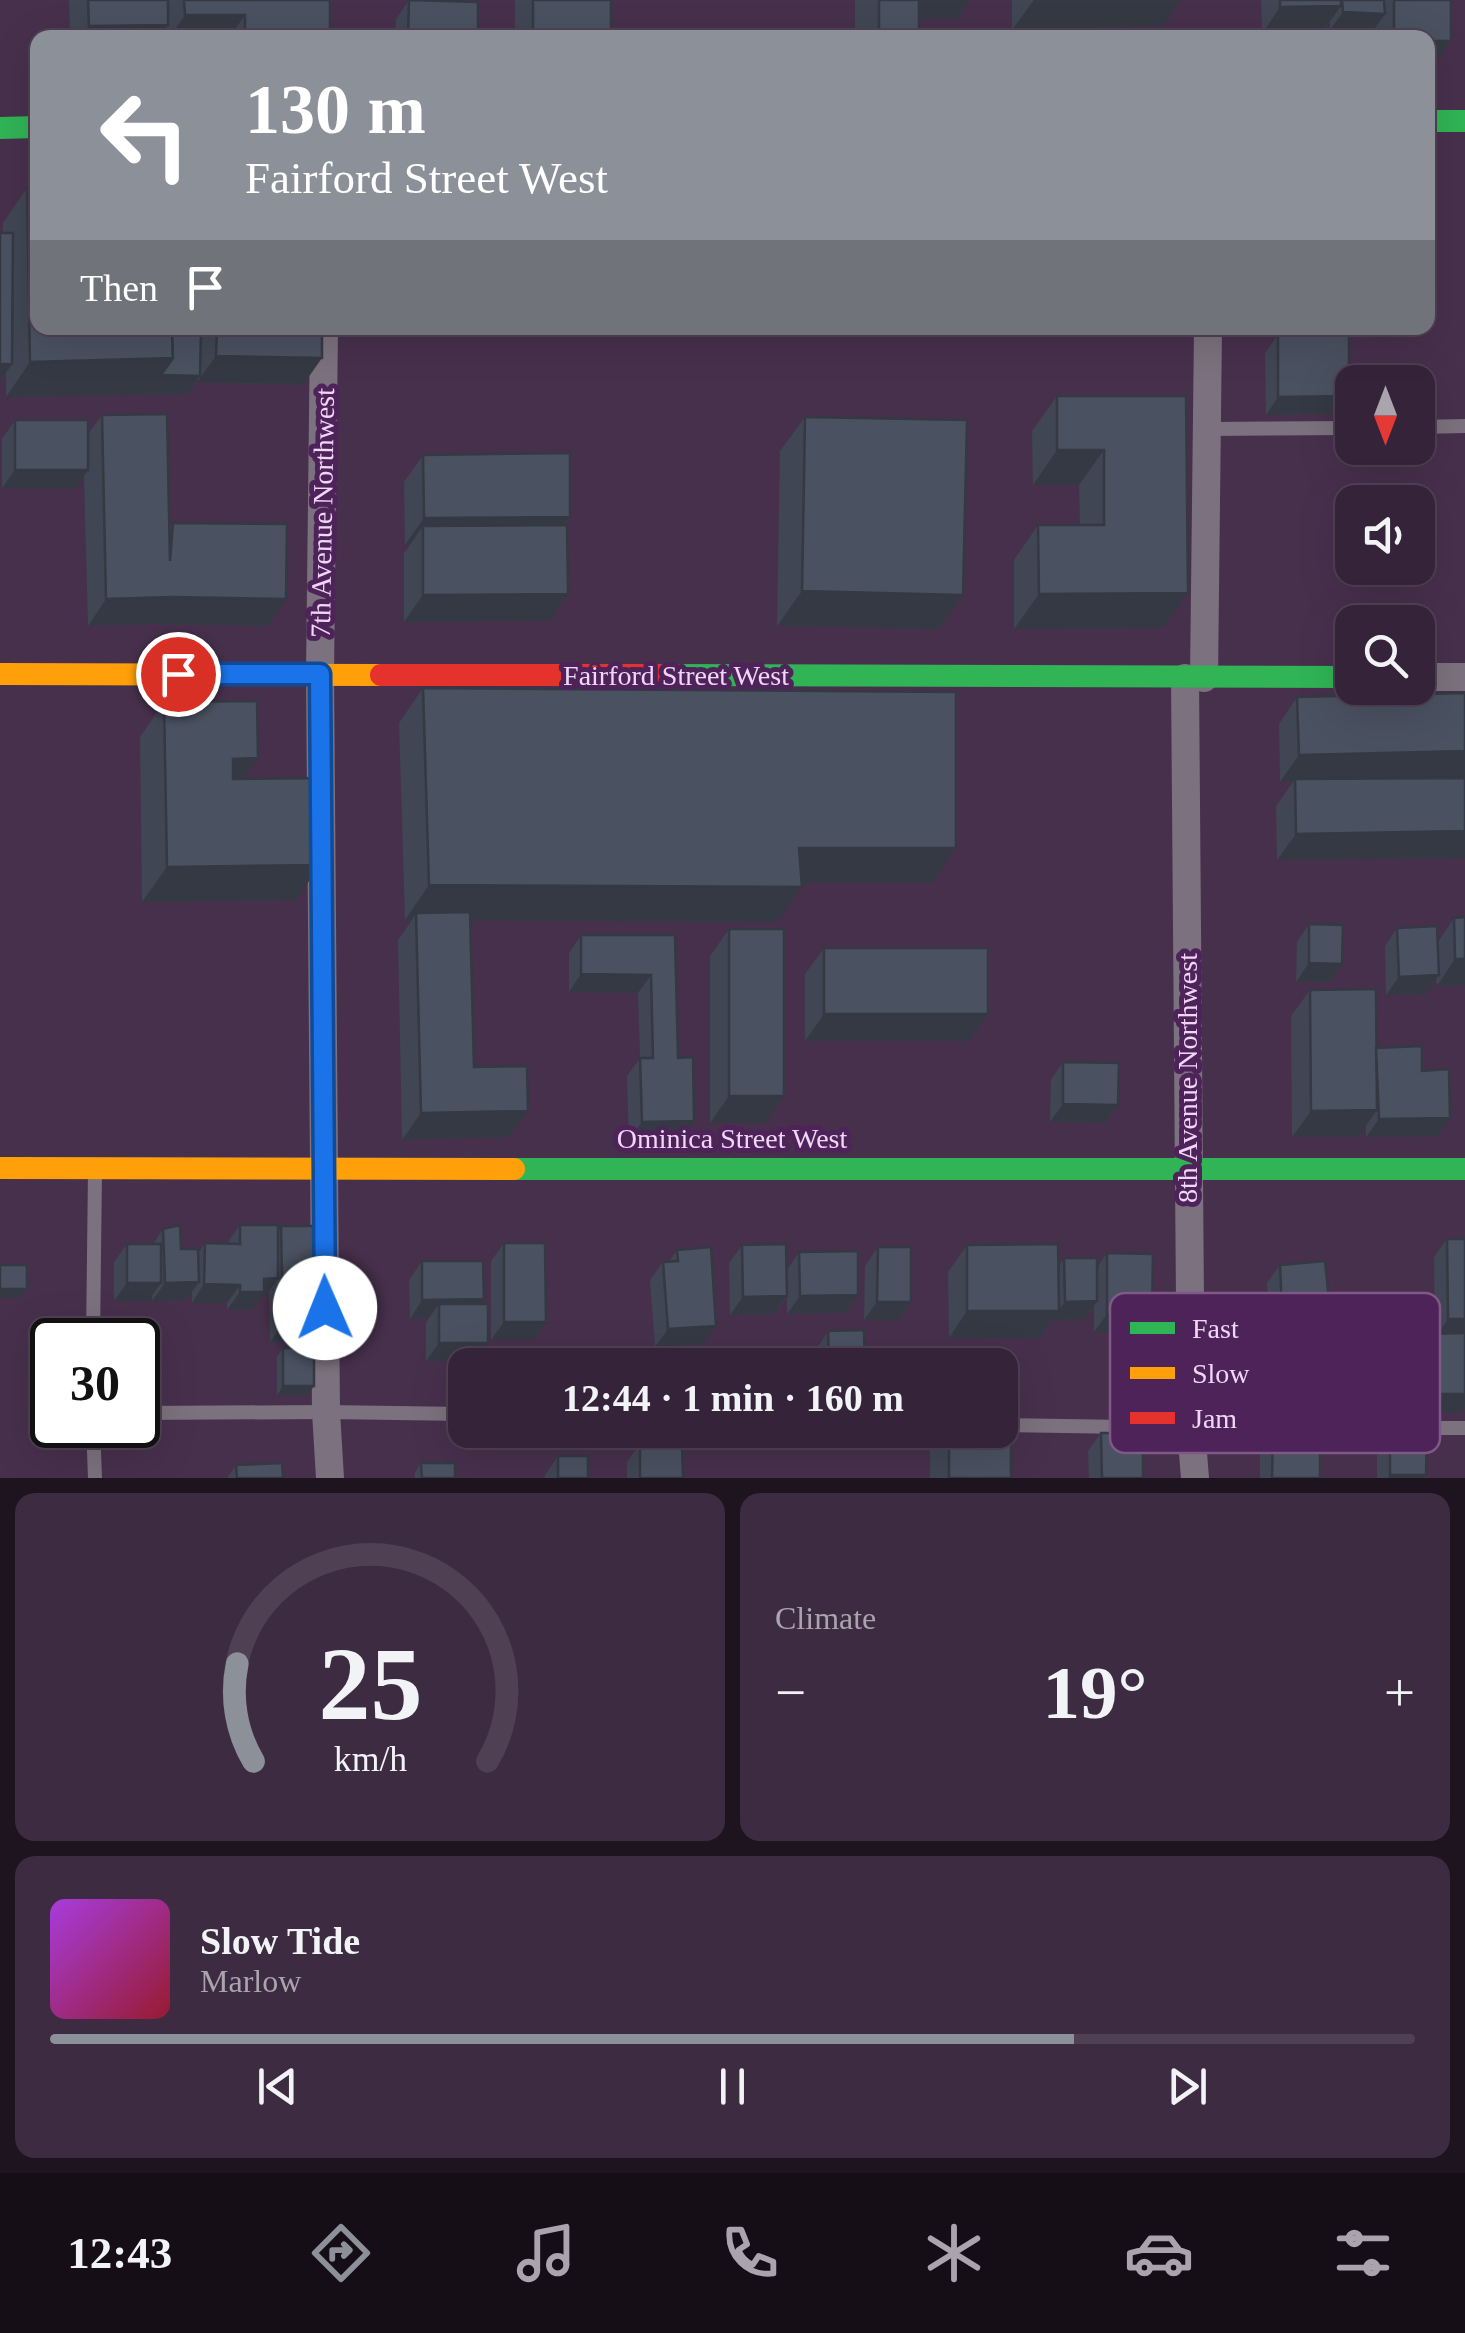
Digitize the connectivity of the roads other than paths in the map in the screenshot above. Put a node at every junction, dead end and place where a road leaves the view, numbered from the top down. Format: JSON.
{"nodes":[{"id":1,"x":1435,"y":121,"type":"edge"},
{"id":2,"x":1465,"y":121,"type":"edge"},
{"id":3,"x":30,"y":127,"type":"edge"},
{"id":4,"x":0,"y":128,"type":"edge"},
{"id":5,"x":324,"y":335,"type":"edge"},
{"id":6,"x":1208,"y":335,"type":"edge"},
{"id":7,"x":1465,"y":426,"type":"edge"},
{"id":8,"x":1435,"y":427,"type":"edge"},
{"id":9,"x":1335,"y":428,"type":"edge"},
{"id":10,"x":1206,"y":429,"type":"junction"},
{"id":11,"x":0,"y":674,"type":"edge"},
{"id":12,"x":320,"y":674,"type":"junction"},
{"id":13,"x":1335,"y":677,"type":"edge"},
{"id":14,"x":1435,"y":677,"type":"edge"},
{"id":15,"x":1465,"y":677,"type":"edge"},
{"id":16,"x":1195,"y":678,"type":"junction"},
{"id":17,"x":1188,"y":1167,"type":"junction"},
{"id":18,"x":0,"y":1168,"type":"edge"},
{"id":19,"x":95,"y":1168,"type":"junction"},
{"id":20,"x":1465,"y":1169,"type":"edge"},
{"id":21,"x":324,"y":1170,"type":"junction"},
{"id":22,"x":1189,"y":1293,"type":"edge"},
{"id":23,"x":94,"y":1318,"type":"edge"},
{"id":24,"x":326,"y":1412,"type":"junction"},
{"id":25,"x":160,"y":1413,"type":"edge"},
{"id":26,"x":448,"y":1414,"type":"edge"},
{"id":27,"x":1018,"y":1424,"type":"edge"},
{"id":28,"x":1110,"y":1426,"type":"edge"},
{"id":29,"x":94,"y":1448,"type":"edge"},
{"id":30,"x":1192,"y":1453,"type":"edge"},
{"id":31,"x":95,"y":1478,"type":"edge"},
{"id":32,"x":330,"y":1478,"type":"edge"},
{"id":33,"x":1195,"y":1478,"type":"edge"}],
"edges":[{"from":1,"to":2,"type":"street"},
{"from":3,"to":4,"type":"street"},
{"from":5,"to":12,"type":"street","name":"7th Avenue Northwest"},
{"from":6,"to":10,"type":"street","name":"8th Avenue Northwest"},
{"from":7,"to":8,"type":"lane"},
{"from":9,"to":10,"type":"lane"},
{"from":10,"to":16,"type":"street","name":"8th Avenue Northwest"},
{"from":11,"to":12,"type":"street","name":"Fairford Street West"},
{"from":12,"to":16,"type":"street","name":"Fairford Street West"},
{"from":12,"to":21,"type":"street","name":"7th Avenue Northwest"},
{"from":13,"to":16,"type":"street","name":"Fairford Street West"},
{"from":14,"to":15,"type":"street"},
{"from":16,"to":17,"type":"street","name":"8th Avenue Northwest"},
{"from":17,"to":20,"type":"street","name":"Ominica Street West"},
{"from":17,"to":21,"type":"street","name":"Ominica Street West"},
{"from":17,"to":22,"type":"street","name":"8th Avenue Northwest"},
{"from":18,"to":19,"type":"street","name":"Ominica Street West"},
{"from":19,"to":21,"type":"street","name":"Ominica Street West"},
{"from":19,"to":23,"type":"lane"},
{"from":21,"to":24,"type":"street","name":"7th Avenue Northwest"},
{"from":24,"to":25,"type":"lane"},
{"from":24,"to":26,"type":"lane"},
{"from":24,"to":32,"type":"street","name":"7th Avenue Northwest"},
{"from":27,"to":28,"type":"lane"},
{"from":29,"to":31,"type":"lane"},
{"from":30,"to":33,"type":"street","name":"8th Avenue Northwest"}]}
